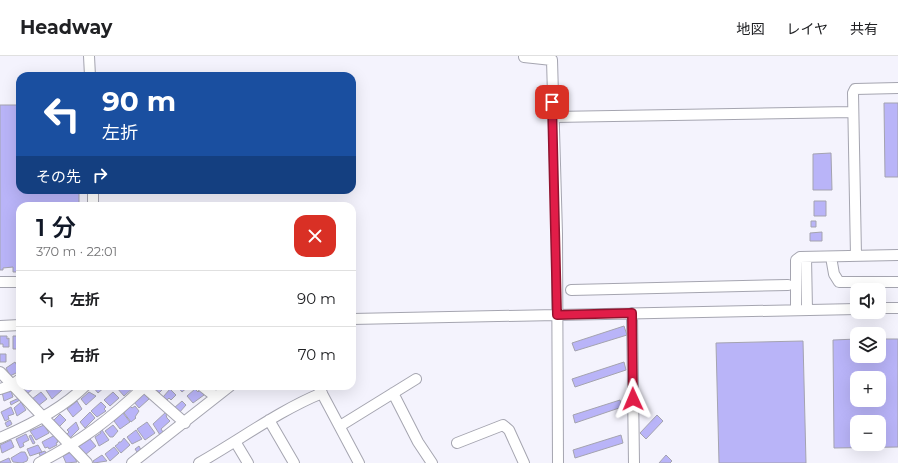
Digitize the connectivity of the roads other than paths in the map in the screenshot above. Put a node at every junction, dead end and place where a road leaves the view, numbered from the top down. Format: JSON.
{"nodes":[{"id":1,"x":89,"y":56,"type":"edge"},
{"id":2,"x":524,"y":58,"type":"dead end"},
{"id":3,"x":90,"y":72,"type":"edge"},
{"id":4,"x":898,"y":88,"type":"edge"},
{"id":5,"x":852,"y":112,"type":"junction"},
{"id":6,"x":553,"y":117,"type":"junction"},
{"id":7,"x":898,"y":255,"type":"edge"},
{"id":8,"x":856,"y":256,"type":"junction"},
{"id":9,"x":806,"y":257,"type":"junction"},
{"id":10,"x":831,"y":257,"type":"junction"},
{"id":11,"x":0,"y":282,"type":"edge"},
{"id":12,"x":16,"y":282,"type":"edge"},
{"id":13,"x":898,"y":282,"type":"edge"},
{"id":14,"x":788,"y":285,"type":"dead end"},
{"id":15,"x":571,"y":290,"type":"dead end"},
{"id":16,"x":886,"y":308,"type":"edge"},
{"id":17,"x":898,"y":308,"type":"edge"},
{"id":18,"x":850,"y":309,"type":"edge"},
{"id":19,"x":796,"y":310,"type":"junction"},
{"id":20,"x":807,"y":310,"type":"junction"},
{"id":21,"x":632,"y":313,"type":"junction"},
{"id":22,"x":557,"y":315,"type":"junction"},
{"id":23,"x":356,"y":319,"type":"edge"},
{"id":24,"x":0,"y":326,"type":"edge"},
{"id":25,"x":16,"y":326,"type":"edge"},
{"id":26,"x":0,"y":372,"type":"edge"},
{"id":27,"x":416,"y":379,"type":"dead end"},
{"id":28,"x":16,"y":382,"type":"edge"},
{"id":29,"x":0,"y":389,"type":"edge"},
{"id":30,"x":22,"y":390,"type":"edge"},
{"id":31,"x":80,"y":390,"type":"edge"},
{"id":32,"x":140,"y":390,"type":"edge"},
{"id":33,"x":149,"y":390,"type":"edge"},
{"id":34,"x":207,"y":390,"type":"edge"},
{"id":35,"x":225,"y":390,"type":"edge"},
{"id":36,"x":320,"y":390,"type":"edge"},
{"id":37,"x":393,"y":393,"type":"junction"},
{"id":38,"x":216,"y":398,"type":"junction"},
{"id":39,"x":42,"y":417,"type":"junction"},
{"id":40,"x":269,"y":420,"type":"junction"},
{"id":41,"x":185,"y":422,"type":"junction"},
{"id":42,"x":340,"y":426,"type":"junction"},
{"id":43,"x":3,"y":436,"type":"edge"},
{"id":44,"x":236,"y":443,"type":"junction"},
{"id":45,"x":457,"y":443,"type":"dead end"},
{"id":46,"x":71,"y":446,"type":"junction"},
{"id":47,"x":138,"y":461,"type":"edge"},
{"id":48,"x":355,"y":461,"type":"edge"},
{"id":49,"x":38,"y":463,"type":"edge"},
{"id":50,"x":87,"y":463,"type":"edge"},
{"id":51,"x":199,"y":463,"type":"edge"},
{"id":52,"x":248,"y":463,"type":"edge"},
{"id":53,"x":294,"y":463,"type":"edge"},
{"id":54,"x":432,"y":463,"type":"edge"},
{"id":55,"x":524,"y":463,"type":"edge"},
{"id":56,"x":558,"y":463,"type":"edge"},
{"id":57,"x":634,"y":463,"type":"edge"}],
"edges":[{"from":1,"to":3,"type":"street"},
{"from":2,"to":6,"type":"street"},
{"from":4,"to":5,"type":"street"},
{"from":5,"to":6,"type":"street"},
{"from":5,"to":8,"type":"street"},
{"from":6,"to":22,"type":"street"},
{"from":7,"to":8,"type":"street"},
{"from":8,"to":10,"type":"street"},
{"from":9,"to":10,"type":"street"},
{"from":9,"to":19,"type":"street"},
{"from":9,"to":20,"type":"street"},
{"from":10,"to":13,"type":"street"},
{"from":11,"to":12,"type":"street"},
{"from":14,"to":15,"type":"street"},
{"from":16,"to":17,"type":"street"},
{"from":18,"to":20,"type":"street"},
{"from":19,"to":20,"type":"street"},
{"from":19,"to":21,"type":"street"},
{"from":21,"to":22,"type":"street"},
{"from":21,"to":57,"type":"street"},
{"from":22,"to":23,"type":"street"},
{"from":22,"to":56,"type":"street"},
{"from":24,"to":25,"type":"street"},
{"from":26,"to":28,"type":"street"},
{"from":27,"to":37,"type":"street"},
{"from":28,"to":29,"type":"street"},
{"from":30,"to":39,"type":"street"},
{"from":31,"to":39,"type":"street"},
{"from":32,"to":46,"type":"street"},
{"from":33,"to":41,"type":"street"},
{"from":34,"to":38,"type":"street"},
{"from":35,"to":38,"type":"street"},
{"from":36,"to":40,"type":"street"},
{"from":36,"to":42,"type":"street"},
{"from":37,"to":42,"type":"street"},
{"from":37,"to":54,"type":"street"},
{"from":38,"to":41,"type":"street"},
{"from":39,"to":43,"type":"street"},
{"from":39,"to":46,"type":"street"},
{"from":40,"to":44,"type":"street"},
{"from":40,"to":53,"type":"street"},
{"from":41,"to":47,"type":"street"},
{"from":42,"to":48,"type":"street"},
{"from":44,"to":51,"type":"street"},
{"from":44,"to":52,"type":"street"},
{"from":45,"to":55,"type":"street"},
{"from":46,"to":49,"type":"street"},
{"from":46,"to":50,"type":"street"}]}
